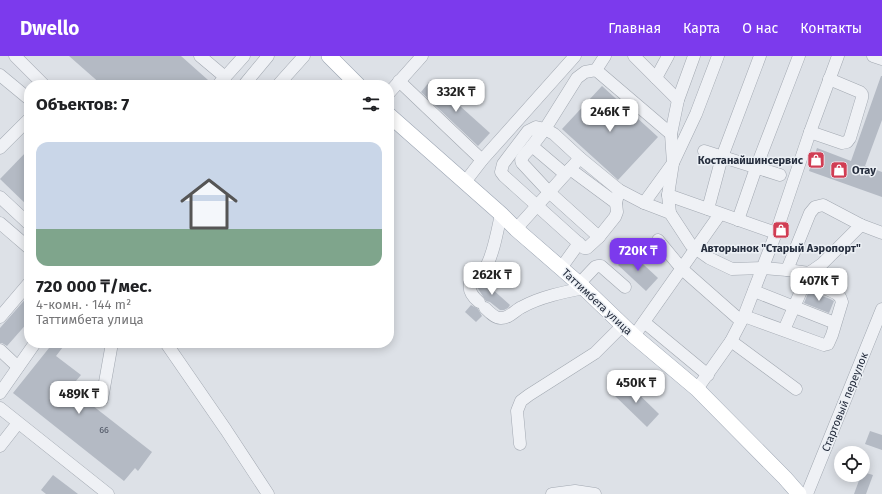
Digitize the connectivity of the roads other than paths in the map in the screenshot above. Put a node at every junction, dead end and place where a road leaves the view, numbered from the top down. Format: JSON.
{"nodes":[{"id":1,"x":16,"y":56,"type":"edge"},
{"id":2,"x":200,"y":56,"type":"edge"},
{"id":3,"x":243,"y":56,"type":"edge"},
{"id":4,"x":268,"y":56,"type":"edge"},
{"id":5,"x":304,"y":56,"type":"edge"},
{"id":6,"x":329,"y":56,"type":"edge"},
{"id":7,"x":422,"y":56,"type":"edge"},
{"id":8,"x":575,"y":56,"type":"edge"},
{"id":9,"x":605,"y":56,"type":"edge"},
{"id":10,"x":634,"y":56,"type":"edge"},
{"id":11,"x":668,"y":56,"type":"edge"},
{"id":12,"x":694,"y":56,"type":"edge"},
{"id":13,"x":718,"y":56,"type":"edge"},
{"id":14,"x":760,"y":56,"type":"edge"},
{"id":15,"x":799,"y":56,"type":"edge"},
{"id":16,"x":838,"y":56,"type":"edge"},
{"id":17,"x":873,"y":56,"type":"edge"},
{"id":18,"x":882,"y":60,"type":"edge"},
{"id":19,"x":566,"y":66,"type":"junction"},
{"id":20,"x":596,"y":70,"type":"junction"},
{"id":21,"x":0,"y":75,"type":"edge"},
{"id":22,"x":577,"y":78,"type":"junction"},
{"id":23,"x":656,"y":78,"type":"junction"},
{"id":24,"x":829,"y":79,"type":"junction"},
{"id":25,"x":39,"y":80,"type":"edge"},
{"id":26,"x":221,"y":80,"type":"edge"},
{"id":27,"x":223,"y":80,"type":"edge"},
{"id":28,"x":248,"y":80,"type":"edge"},
{"id":29,"x":282,"y":80,"type":"edge"},
{"id":30,"x":353,"y":80,"type":"edge"},
{"id":31,"x":399,"y":82,"type":"junction"},
{"id":32,"x":394,"y":88,"type":"edge"},
{"id":33,"x":24,"y":95,"type":"edge"},
{"id":34,"x":678,"y":100,"type":"junction"},
{"id":35,"x":394,"y":119,"type":"edge"},
{"id":36,"x":24,"y":124,"type":"edge"},
{"id":37,"x":545,"y":129,"type":"junction"},
{"id":38,"x":810,"y":132,"type":"junction"},
{"id":39,"x":671,"y":134,"type":"junction"},
{"id":40,"x":532,"y":146,"type":"junction"},
{"id":41,"x":0,"y":148,"type":"edge"},
{"id":42,"x":704,"y":151,"type":"dead end"},
{"id":43,"x":722,"y":156,"type":"junction"},
{"id":44,"x":580,"y":158,"type":"junction"},
{"id":45,"x":482,"y":160,"type":"junction"},
{"id":46,"x":673,"y":163,"type":"junction"},
{"id":47,"x":756,"y":168,"type":"junction"},
{"id":48,"x":567,"y":172,"type":"junction"},
{"id":49,"x":780,"y":175,"type":"dead end"},
{"id":50,"x":464,"y":182,"type":"junction"},
{"id":51,"x":619,"y":190,"type":"junction"},
{"id":52,"x":549,"y":192,"type":"junction"},
{"id":53,"x":668,"y":196,"type":"junction"},
{"id":54,"x":0,"y":197,"type":"edge"},
{"id":55,"x":616,"y":203,"type":"junction"},
{"id":56,"x":644,"y":203,"type":"junction"},
{"id":57,"x":536,"y":206,"type":"junction"},
{"id":58,"x":708,"y":210,"type":"junction"},
{"id":59,"x":670,"y":213,"type":"junction"},
{"id":60,"x":501,"y":214,"type":"junction"},
{"id":61,"x":720,"y":214,"type":"junction"},
{"id":62,"x":24,"y":219,"type":"edge"},
{"id":63,"x":738,"y":220,"type":"junction"},
{"id":64,"x":0,"y":223,"type":"edge"},
{"id":65,"x":861,"y":224,"type":"junction"},
{"id":66,"x":516,"y":229,"type":"junction"},
{"id":67,"x":776,"y":233,"type":"junction"},
{"id":68,"x":882,"y":233,"type":"edge"},
{"id":69,"x":599,"y":236,"type":"junction"},
{"id":70,"x":658,"y":240,"type":"dead end"},
{"id":71,"x":579,"y":243,"type":"junction"},
{"id":72,"x":24,"y":244,"type":"edge"},
{"id":73,"x":696,"y":249,"type":"junction"},
{"id":74,"x":561,"y":268,"type":"junction"},
{"id":75,"x":763,"y":268,"type":"junction"},
{"id":76,"x":682,"y":269,"type":"junction"},
{"id":77,"x":787,"y":270,"type":"junction"},
{"id":78,"x":807,"y":277,"type":"junction"},
{"id":79,"x":582,"y":286,"type":"junction"},
{"id":80,"x":625,"y":287,"type":"dead end"},
{"id":81,"x":24,"y":289,"type":"edge"},
{"id":82,"x":754,"y":291,"type":"junction"},
{"id":83,"x":794,"y":307,"type":"junction"},
{"id":84,"x":882,"y":309,"type":"edge"},
{"id":85,"x":0,"y":317,"type":"edge"},
{"id":86,"x":742,"y":318,"type":"junction"},
{"id":87,"x":644,"y":322,"type":"junction"},
{"id":88,"x":835,"y":323,"type":"junction"},
{"id":89,"x":623,"y":325,"type":"junction"},
{"id":90,"x":784,"y":330,"type":"junction"},
{"id":91,"x":878,"y":330,"type":"edge"},
{"id":92,"x":634,"y":336,"type":"junction"},
{"id":93,"x":731,"y":341,"type":"junction"},
{"id":94,"x":31,"y":348,"type":"edge"},
{"id":95,"x":111,"y":348,"type":"edge"},
{"id":96,"x":169,"y":348,"type":"edge"},
{"id":97,"x":0,"y":350,"type":"edge"},
{"id":98,"x":18,"y":367,"type":"junction"},
{"id":99,"x":708,"y":375,"type":"junction"},
{"id":100,"x":697,"y":389,"type":"junction"},
{"id":101,"x":796,"y":389,"type":"dead end"},
{"id":102,"x":0,"y":393,"type":"edge"},
{"id":103,"x":102,"y":399,"type":"dead end"},
{"id":104,"x":0,"y":408,"type":"edge"},
{"id":105,"x":18,"y":423,"type":"junction"},
{"id":106,"x":520,"y":444,"type":"dead end"},
{"id":107,"x":0,"y":446,"type":"edge"},
{"id":108,"x":108,"y":494,"type":"edge"},
{"id":109,"x":268,"y":494,"type":"edge"},
{"id":110,"x":553,"y":494,"type":"edge"},
{"id":111,"x":595,"y":494,"type":"edge"},
{"id":112,"x":799,"y":494,"type":"edge"},
{"id":113,"x":807,"y":494,"type":"edge"}],
"edges":[{"from":1,"to":25,"type":"street"},
{"from":2,"to":26,"type":"street"},
{"from":3,"to":27,"type":"street"},
{"from":4,"to":28,"type":"street"},
{"from":5,"to":29,"type":"street"},
{"from":6,"to":30,"type":"main road"},
{"from":7,"to":31,"type":"street"},
{"from":8,"to":19,"type":"street"},
{"from":9,"to":20,"type":"street"},
{"from":10,"to":23,"type":"street"},
{"from":11,"to":23,"type":"street"},
{"from":12,"to":34,"type":"street"},
{"from":13,"to":46,"type":"street"},
{"from":14,"to":43,"type":"street"},
{"from":15,"to":47,"type":"street"},
{"from":16,"to":24,"type":"street"},
{"from":17,"to":18,"type":"street"},
{"from":19,"to":22,"type":"street"},
{"from":19,"to":45,"type":"street"},
{"from":20,"to":22,"type":"street"},
{"from":20,"to":39,"type":"street"},
{"from":21,"to":33,"type":"street"},
{"from":22,"to":37,"type":"street"},
{"from":23,"to":34,"type":"street"},
{"from":24,"to":38,"type":"street"},
{"from":24,"to":38,"type":"street"},
{"from":31,"to":32,"type":"street"},
{"from":31,"to":45,"type":"street"},
{"from":34,"to":39,"type":"street"},
{"from":35,"to":50,"type":"main road","name":"Таттимбета улица"},
{"from":36,"to":41,"type":"street"},
{"from":37,"to":40,"type":"street"},
{"from":37,"to":44,"type":"street"},
{"from":37,"to":57,"type":"street"},
{"from":38,"to":67,"type":"street"},
{"from":39,"to":46,"type":"street"},
{"from":40,"to":48,"type":"street"},
{"from":40,"to":52,"type":"street"},
{"from":42,"to":43,"type":"street"},
{"from":43,"to":47,"type":"street"},
{"from":43,"to":58,"type":"street"},
{"from":44,"to":48,"type":"street"},
{"from":44,"to":51,"type":"street"},
{"from":45,"to":50,"type":"street"},
{"from":46,"to":53,"type":"street"},
{"from":46,"to":56,"type":"street"},
{"from":47,"to":49,"type":"street"},
{"from":47,"to":63,"type":"street"},
{"from":48,"to":52,"type":"street"},
{"from":48,"to":55,"type":"street"},
{"from":50,"to":60,"type":"main road","name":"Таттимбета улица"},
{"from":51,"to":55,"type":"street"},
{"from":51,"to":56,"type":"street"},
{"from":52,"to":57,"type":"street"},
{"from":52,"to":69,"type":"street"},
{"from":53,"to":58,"type":"street"},
{"from":53,"to":59,"type":"street"},
{"from":54,"to":62,"type":"street"},
{"from":55,"to":69,"type":"street"},
{"from":56,"to":59,"type":"street"},
{"from":57,"to":66,"type":"street"},
{"from":57,"to":71,"type":"street"},
{"from":58,"to":61,"type":"street"},
{"from":59,"to":73,"type":"street"},
{"from":60,"to":66,"type":"main road","name":"Таттимбета улица"},
{"from":60,"to":79,"type":"street"},
{"from":61,"to":63,"type":"street"},
{"from":61,"to":73,"type":"street"},
{"from":63,"to":67,"type":"street"},
{"from":64,"to":72,"type":"street"},
{"from":65,"to":68,"type":"street"},
{"from":65,"to":77,"type":"street"},
{"from":65,"to":78,"type":"street"},
{"from":66,"to":74,"type":"main road","name":"Таттимбета улица"},
{"from":67,"to":75,"type":"street"},
{"from":69,"to":71,"type":"street"},
{"from":70,"to":76,"type":"street"},
{"from":71,"to":74,"type":"street"},
{"from":73,"to":75,"type":"street"},
{"from":73,"to":76,"type":"street"},
{"from":74,"to":79,"type":"main road","name":"Таттимбета улица"},
{"from":75,"to":77,"type":"street"},
{"from":75,"to":82,"type":"street"},
{"from":76,"to":86,"type":"street"},
{"from":76,"to":87,"type":"street"},
{"from":77,"to":78,"type":"street"},
{"from":78,"to":83,"type":"street"},
{"from":78,"to":88,"type":"street"},
{"from":79,"to":80,"type":"street"},
{"from":79,"to":89,"type":"main road","name":"Таттимбета улица"},
{"from":81,"to":85,"type":"street"},
{"from":82,"to":83,"type":"street"},
{"from":82,"to":86,"type":"street"},
{"from":83,"to":88,"type":"street"},
{"from":83,"to":90,"type":"street"},
{"from":84,"to":91,"type":"street","name":"Стартовый переулок"},
{"from":86,"to":90,"type":"street"},
{"from":86,"to":93,"type":"street"},
{"from":87,"to":92,"type":"street"},
{"from":87,"to":99,"type":"street"},
{"from":88,"to":90,"type":"street"},
{"from":89,"to":92,"type":"main road","name":"Таттимбета улица"},
{"from":89,"to":106,"type":"street"},
{"from":91,"to":113,"type":"street","name":"Стартовый переулок"},
{"from":92,"to":100,"type":"main road","name":"Таттимбета улица"},
{"from":93,"to":99,"type":"street"},
{"from":93,"to":101,"type":"street"},
{"from":94,"to":98,"type":"street"},
{"from":95,"to":103,"type":"street"},
{"from":96,"to":109,"type":"street"},
{"from":97,"to":98,"type":"street"},
{"from":98,"to":102,"type":"street"},
{"from":99,"to":100,"type":"street"},
{"from":100,"to":112,"type":"main road","name":"Таттимбета улица"},
{"from":104,"to":105,"type":"street"},
{"from":105,"to":107,"type":"street"},
{"from":105,"to":108,"type":"street"},
{"from":110,"to":111,"type":"street"}]}
